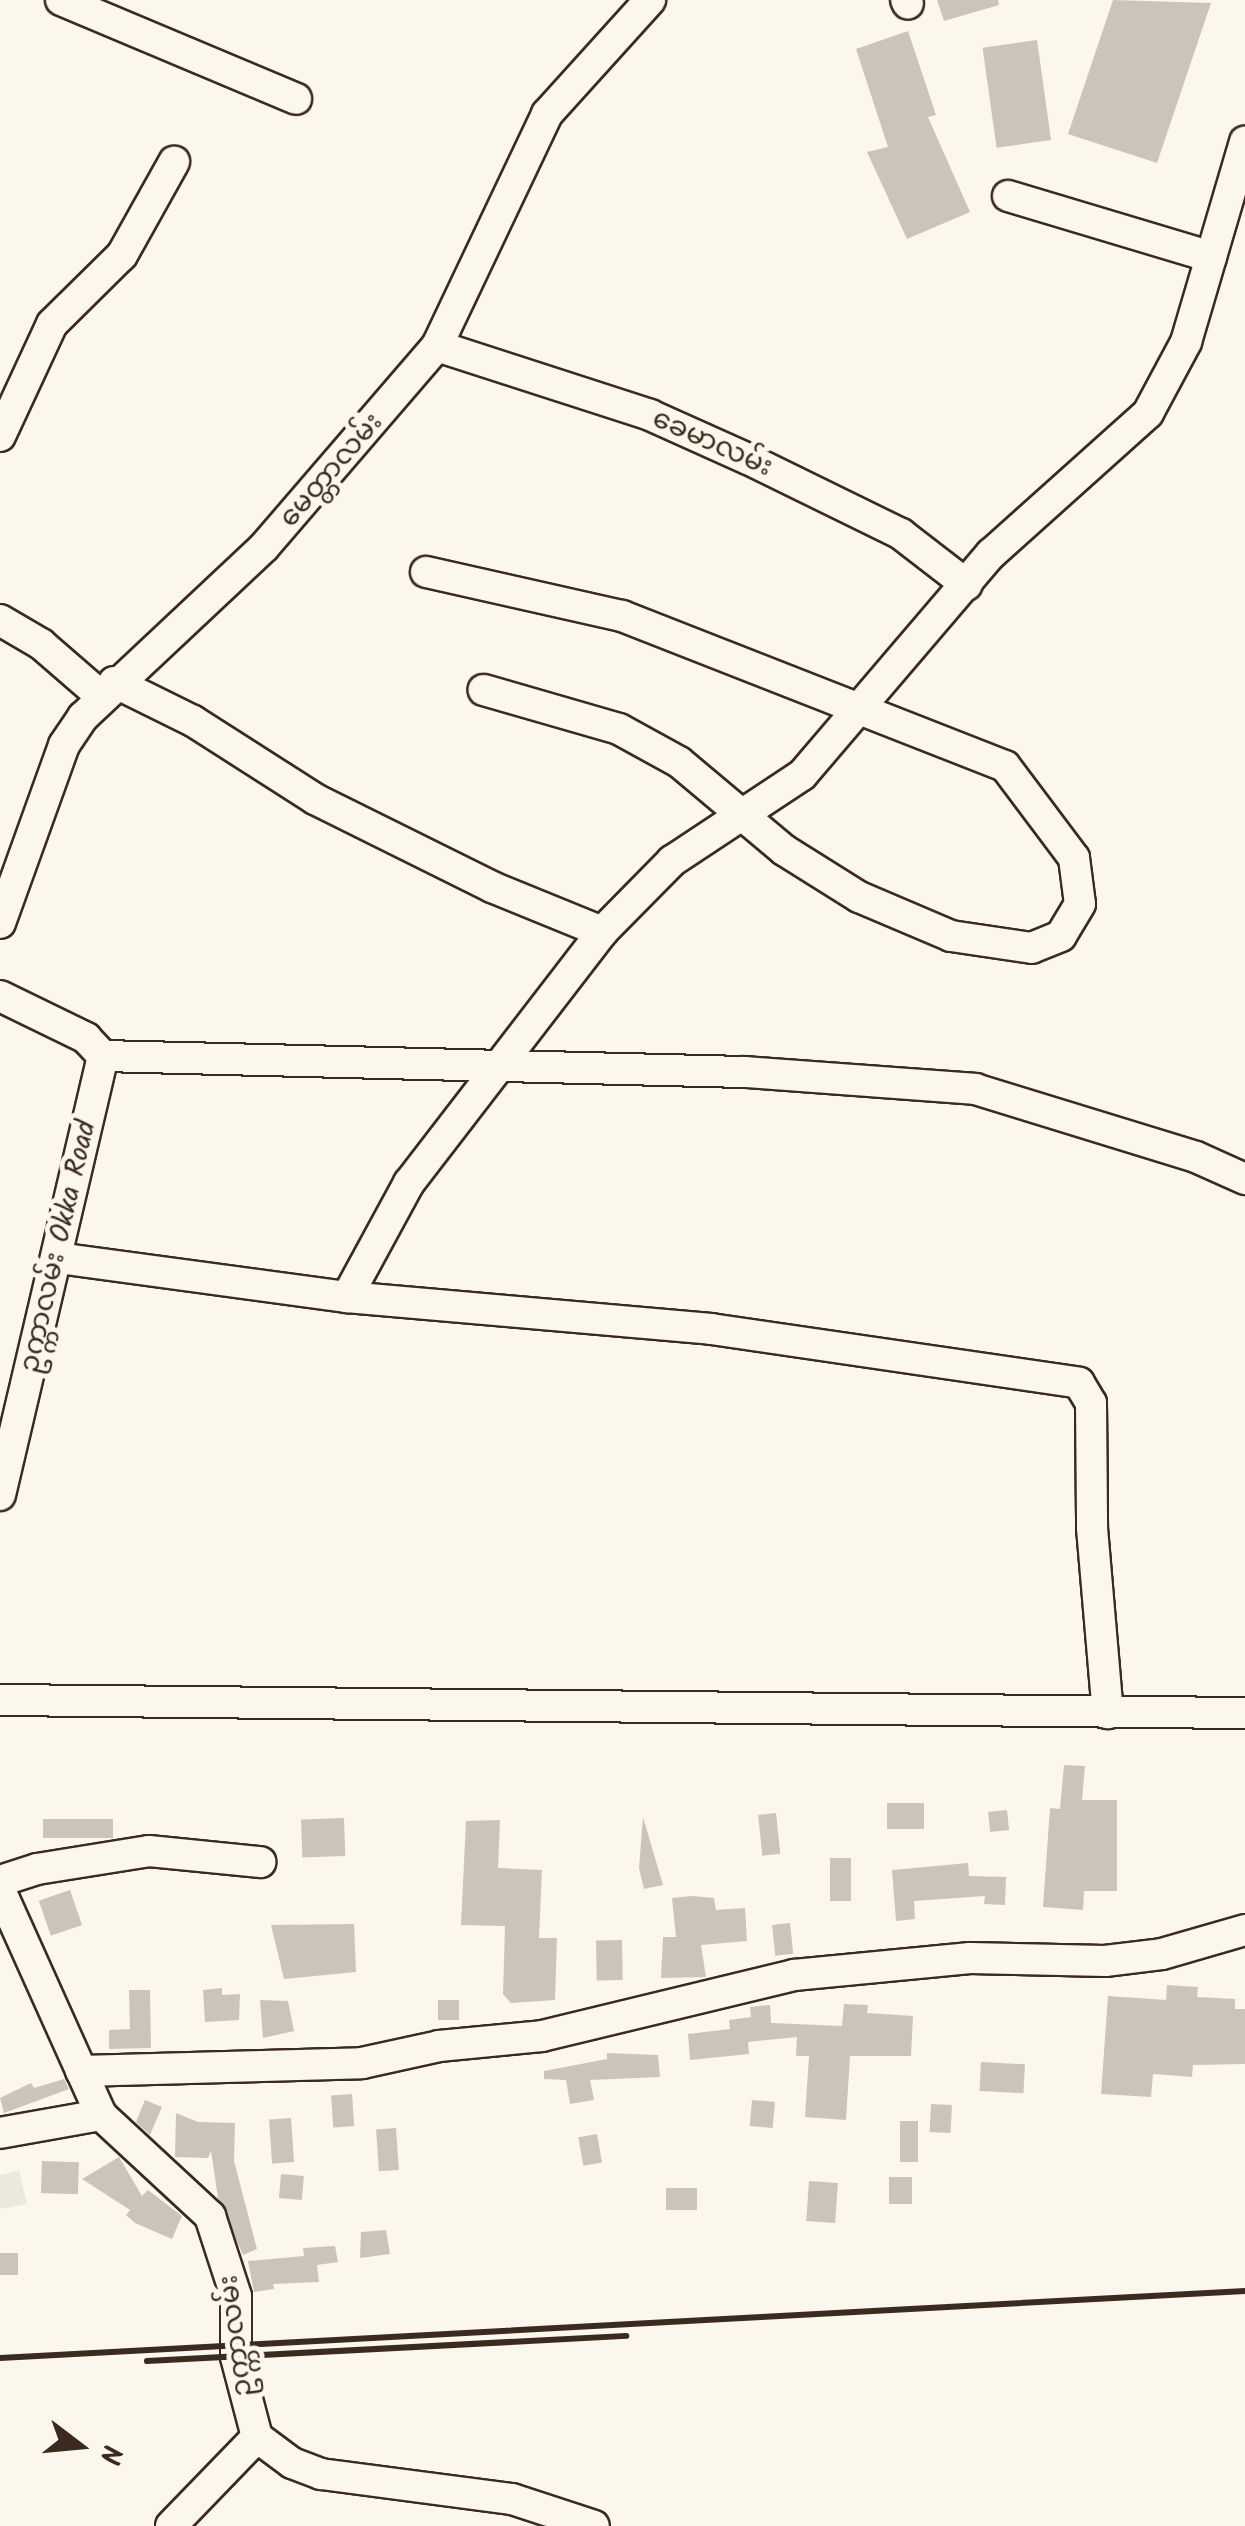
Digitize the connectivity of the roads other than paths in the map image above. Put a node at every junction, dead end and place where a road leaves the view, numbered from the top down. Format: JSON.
{"nodes":[{"id":1,"x":62,"y":0,"type":"edge"},
{"id":2,"x":650,"y":0,"type":"edge"},
{"id":3,"x":296,"y":99,"type":"dead end"},
{"id":4,"x":1245,"y":142,"type":"edge"},
{"id":5,"x":174,"y":162,"type":"dead end"},
{"id":6,"x":1008,"y":196,"type":"dead end"},
{"id":7,"x":1211,"y":257,"type":"junction"},
{"id":8,"x":437,"y":346,"type":"junction"},
{"id":9,"x":0,"y":436,"type":"edge"},
{"id":10,"x":426,"y":572,"type":"dead end"},
{"id":11,"x":967,"y":586,"type":"junction"},
{"id":12,"x":0,"y":620,"type":"edge"},
{"id":13,"x":107,"y":689,"type":"junction"},
{"id":14,"x":484,"y":690,"type":"dead end"},
{"id":15,"x":859,"y":712,"type":"junction"},
{"id":16,"x":744,"y":815,"type":"junction"},
{"id":17,"x":10,"y":850,"type":"edge"},
{"id":18,"x":0,"y":924,"type":"edge"},
{"id":19,"x":602,"y":932,"type":"junction"},
{"id":20,"x":0,"y":996,"type":"edge"},
{"id":21,"x":103,"y":1056,"type":"junction"},
{"id":22,"x":504,"y":1063,"type":"junction"},
{"id":23,"x":1245,"y":1180,"type":"edge"},
{"id":24,"x":58,"y":1258,"type":"junction"},
{"id":25,"x":347,"y":1297,"type":"junction"},
{"id":26,"x":0,"y":1495,"type":"edge"},
{"id":27,"x":0,"y":1700,"type":"edge"},
{"id":28,"x":1108,"y":1713,"type":"junction"},
{"id":29,"x":1245,"y":1713,"type":"edge"},
{"id":30,"x":260,"y":1862,"type":"dead end"},
{"id":31,"x":0,"y":1881,"type":"edge"},
{"id":32,"x":0,"y":1890,"type":"edge"},
{"id":33,"x":1245,"y":1930,"type":"edge"},
{"id":34,"x":81,"y":2070,"type":"junction"},
{"id":35,"x":101,"y":2115,"type":"junction"},
{"id":36,"x":0,"y":2133,"type":"edge"},
{"id":37,"x":257,"y":2437,"type":"junction"},
{"id":38,"x":171,"y":2526,"type":"edge"},
{"id":39,"x":594,"y":2526,"type":"edge"}],
"edges":[{"from":1,"to":3,"type":"street"},
{"from":2,"to":8,"type":"street","name":"မေတ္တာလမ်း"},
{"from":4,"to":7,"type":"street"},
{"from":5,"to":9,"type":"street"},
{"from":6,"to":7,"type":"street"},
{"from":7,"to":11,"type":"street"},
{"from":8,"to":11,"type":"street","name":"ခေမာလမ်း"},
{"from":8,"to":13,"type":"street","name":"မေတ္တာလမ်း"},
{"from":10,"to":15,"type":"street"},
{"from":11,"to":15,"type":"street"},
{"from":12,"to":13,"type":"street"},
{"from":13,"to":17,"type":"street","name":"မေတ္တာလမ်း"},
{"from":13,"to":19,"type":"street"},
{"from":14,"to":16,"type":"street"},
{"from":15,"to":16,"type":"street"},
{"from":15,"to":16,"type":"street"},
{"from":16,"to":19,"type":"street"},
{"from":17,"to":18,"type":"street","name":"မေတ္တာလမ်း"},
{"from":19,"to":22,"type":"street"},
{"from":20,"to":21,"type":"street"},
{"from":21,"to":22,"type":"street"},
{"from":21,"to":24,"type":"street","name":"ဥက္ကာလမ်း Okka Road"},
{"from":22,"to":23,"type":"street"},
{"from":22,"to":25,"type":"street"},
{"from":24,"to":25,"type":"street"},
{"from":24,"to":26,"type":"street","name":"ဥက္ကာလမ်း Okka Road"},
{"from":25,"to":28,"type":"street"},
{"from":27,"to":28,"type":"street"},
{"from":28,"to":29,"type":"street"},
{"from":30,"to":31,"type":"street"},
{"from":32,"to":34,"type":"street","name":"ဥက္ကာလမ်း"},
{"from":33,"to":34,"type":"street"},
{"from":34,"to":35,"type":"street","name":"ဥက္ကာလမ်း"},
{"from":35,"to":36,"type":"street"},
{"from":35,"to":37,"type":"street","name":"ဥက္ကာလမ်း"},
{"from":37,"to":38,"type":"street"},
{"from":37,"to":39,"type":"street"}]}
